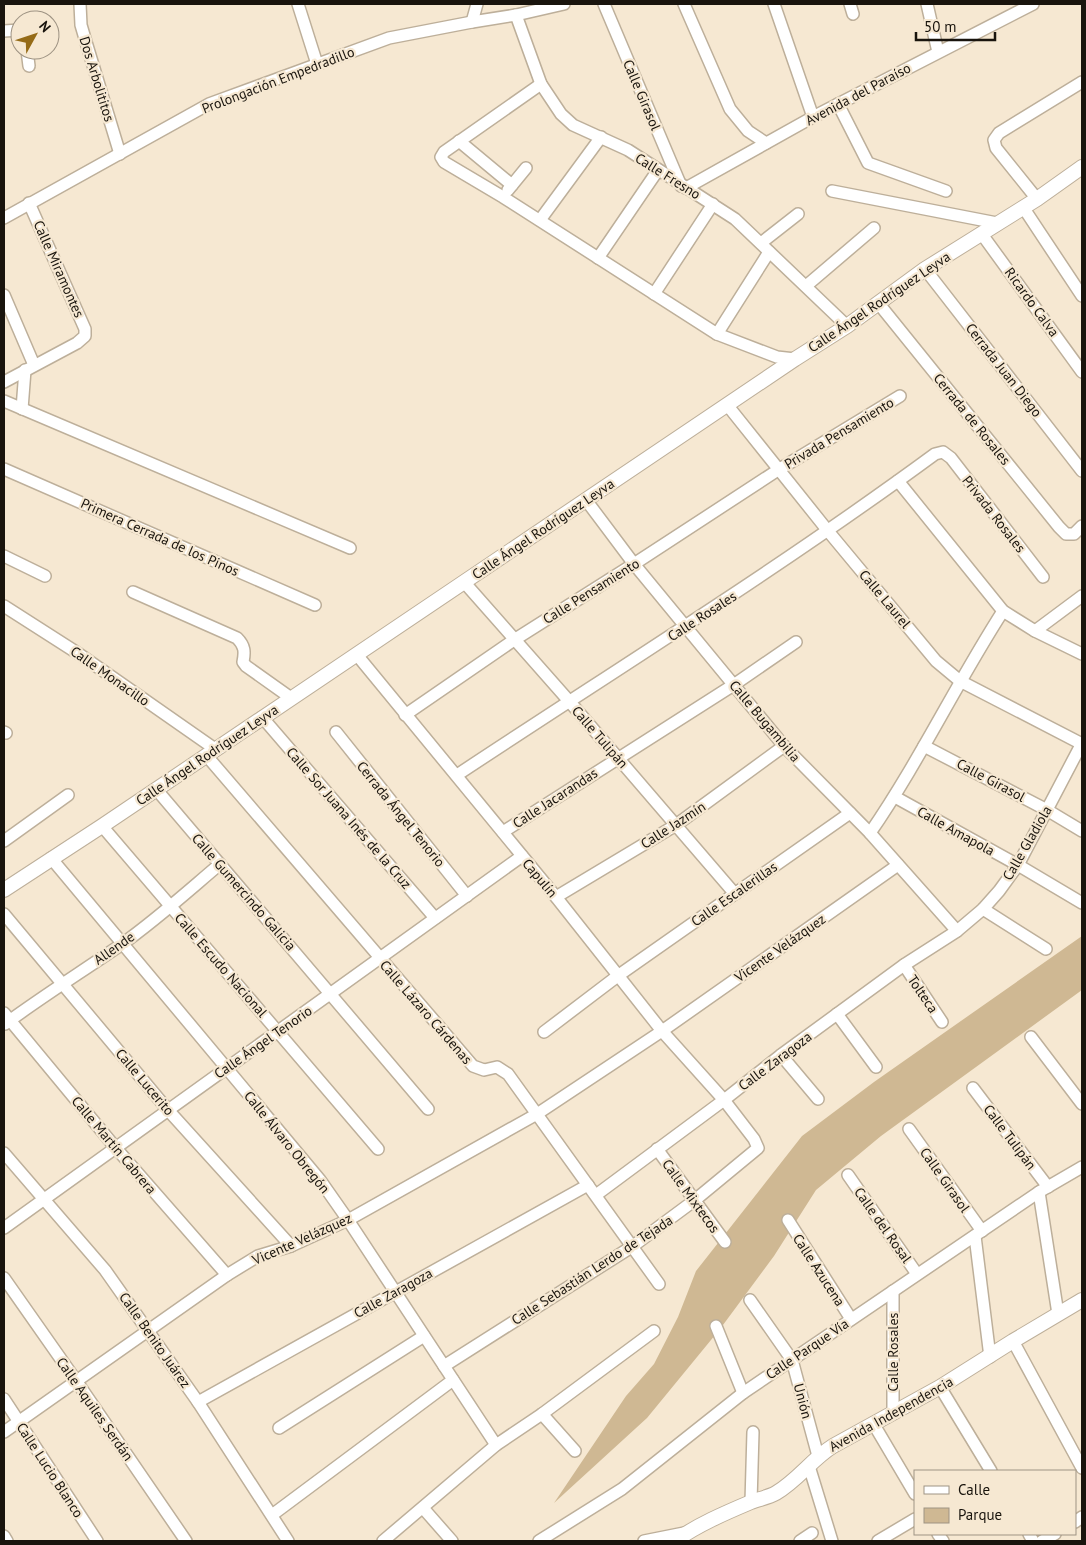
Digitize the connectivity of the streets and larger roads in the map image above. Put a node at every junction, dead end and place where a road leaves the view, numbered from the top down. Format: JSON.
{"nodes":[{"id":1,"x":80,"y":4,"type":"edge"},
{"id":2,"x":298,"y":4,"type":"edge"},
{"id":3,"x":478,"y":4,"type":"edge"},
{"id":4,"x":564,"y":4,"type":"edge"},
{"id":5,"x":604,"y":4,"type":"edge"},
{"id":6,"x":684,"y":4,"type":"edge"},
{"id":7,"x":774,"y":4,"type":"edge"},
{"id":8,"x":927,"y":4,"type":"edge"},
{"id":9,"x":1033,"y":4,"type":"edge"},
{"id":10,"x":516,"y":15,"type":"junction"},
{"id":11,"x":472,"y":22,"type":"junction"},
{"id":12,"x":938,"y":52,"type":"junction"},
{"id":13,"x":28,"y":60,"type":"edge"},
{"id":14,"x":317,"y":64,"type":"junction"},
{"id":15,"x":29,"y":66,"type":"dead end"},
{"id":16,"x":1082,"y":82,"type":"edge"},
{"id":17,"x":541,"y":84,"type":"junction"},
{"id":18,"x":838,"y":104,"type":"junction"},
{"id":19,"x":813,"y":117,"type":"junction"},
{"id":20,"x":600,"y":137,"type":"junction"},
{"id":21,"x":459,"y":141,"type":"junction"},
{"id":22,"x":766,"y":144,"type":"junction"},
{"id":23,"x":120,"y":154,"type":"junction"},
{"id":24,"x":526,"y":168,"type":"dead end"},
{"id":25,"x":1082,"y":168,"type":"edge"},
{"id":26,"x":658,"y":170,"type":"junction"},
{"id":27,"x":512,"y":185,"type":"junction"},
{"id":28,"x":684,"y":187,"type":"junction"},
{"id":29,"x":832,"y":191,"type":"dead end"},
{"id":30,"x":946,"y":191,"type":"dead end"},
{"id":31,"x":503,"y":197,"type":"junction"},
{"id":32,"x":1037,"y":199,"type":"junction"},
{"id":33,"x":29,"y":203,"type":"junction"},
{"id":34,"x":713,"y":204,"type":"junction"},
{"id":35,"x":1023,"y":207,"type":"junction"},
{"id":36,"x":798,"y":214,"type":"dead end"},
{"id":37,"x":4,"y":218,"type":"edge"},
{"id":38,"x":540,"y":220,"type":"junction"},
{"id":39,"x":997,"y":223,"type":"junction"},
{"id":40,"x":874,"y":228,"type":"dead end"},
{"id":41,"x":981,"y":233,"type":"junction"},
{"id":42,"x":761,"y":243,"type":"junction"},
{"id":43,"x":769,"y":252,"type":"junction"},
{"id":44,"x":598,"y":258,"type":"junction"},
{"id":45,"x":925,"y":270,"type":"junction"},
{"id":46,"x":806,"y":286,"type":"junction"},
{"id":47,"x":654,"y":294,"type":"junction"},
{"id":48,"x":4,"y":295,"type":"edge"},
{"id":49,"x":1082,"y":296,"type":"edge"},
{"id":50,"x":879,"y":304,"type":"junction"},
{"id":51,"x":847,"y":326,"type":"junction"},
{"id":52,"x":717,"y":334,"type":"junction"},
{"id":53,"x":796,"y":359,"type":"junction"},
{"id":54,"x":30,"y":368,"type":"junction"},
{"id":55,"x":1082,"y":372,"type":"edge"},
{"id":56,"x":4,"y":382,"type":"edge"},
{"id":57,"x":900,"y":396,"type":"dead end"},
{"id":58,"x":4,"y":401,"type":"edge"},
{"id":59,"x":728,"y":406,"type":"junction"},
{"id":60,"x":22,"y":409,"type":"junction"},
{"id":61,"x":943,"y":452,"type":"joint"},
{"id":62,"x":4,"y":469,"type":"edge"},
{"id":63,"x":778,"y":470,"type":"junction"},
{"id":64,"x":1082,"y":471,"type":"edge"},
{"id":65,"x":898,"y":481,"type":"junction"},
{"id":66,"x":586,"y":500,"type":"junction"},
{"id":67,"x":1082,"y":526,"type":"edge"},
{"id":68,"x":828,"y":531,"type":"junction"},
{"id":69,"x":350,"y":548,"type":"dead end"},
{"id":70,"x":4,"y":556,"type":"edge"},
{"id":71,"x":634,"y":564,"type":"junction"},
{"id":72,"x":46,"y":576,"type":"dead end"},
{"id":73,"x":1043,"y":577,"type":"dead end"},
{"id":74,"x":464,"y":582,"type":"junction"},
{"id":75,"x":133,"y":592,"type":"dead end"},
{"id":76,"x":1082,"y":596,"type":"edge"},
{"id":77,"x":316,"y":605,"type":"dead end"},
{"id":78,"x":4,"y":606,"type":"edge"},
{"id":79,"x":1003,"y":611,"type":"junction"},
{"id":80,"x":686,"y":626,"type":"junction"},
{"id":81,"x":1035,"y":631,"type":"junction"},
{"id":82,"x":514,"y":640,"type":"junction"},
{"id":83,"x":796,"y":642,"type":"dead end"},
{"id":84,"x":1082,"y":654,"type":"edge"},
{"id":85,"x":357,"y":655,"type":"junction"},
{"id":86,"x":960,"y":681,"type":"junction"},
{"id":87,"x":735,"y":684,"type":"junction"},
{"id":88,"x":291,"y":698,"type":"junction"},
{"id":89,"x":569,"y":701,"type":"junction"},
{"id":90,"x":405,"y":715,"type":"junction"},
{"id":91,"x":262,"y":717,"type":"junction"},
{"id":92,"x":336,"y":732,"type":"dead end"},
{"id":93,"x":1082,"y":744,"type":"edge"},
{"id":94,"x":784,"y":746,"type":"junction"},
{"id":95,"x":924,"y":746,"type":"junction"},
{"id":96,"x":210,"y":752,"type":"junction"},
{"id":97,"x":618,"y":758,"type":"junction"},
{"id":98,"x":457,"y":775,"type":"junction"},
{"id":99,"x":156,"y":789,"type":"junction"},
{"id":100,"x":68,"y":795,"type":"dead end"},
{"id":101,"x":895,"y":797,"type":"junction"},
{"id":102,"x":1047,"y":810,"type":"junction"},
{"id":103,"x":850,"y":813,"type":"junction"},
{"id":104,"x":676,"y":825,"type":"junction"},
{"id":105,"x":102,"y":826,"type":"junction"},
{"id":106,"x":1082,"y":831,"type":"edge"},
{"id":107,"x":503,"y":832,"type":"junction"},
{"id":108,"x":870,"y":833,"type":"junction"},
{"id":109,"x":4,"y":841,"type":"edge"},
{"id":110,"x":522,"y":856,"type":"junction"},
{"id":111,"x":51,"y":858,"type":"junction"},
{"id":112,"x":220,"y":864,"type":"junction"},
{"id":113,"x":1018,"y":864,"type":"junction"},
{"id":114,"x":898,"y":865,"type":"junction"},
{"id":115,"x":4,"y":890,"type":"edge"},
{"id":116,"x":735,"y":894,"type":"junction"},
{"id":117,"x":467,"y":896,"type":"junction"},
{"id":118,"x":556,"y":897,"type":"junction"},
{"id":119,"x":1082,"y":903,"type":"edge"},
{"id":120,"x":170,"y":906,"type":"junction"},
{"id":121,"x":983,"y":909,"type":"junction"},
{"id":122,"x":4,"y":914,"type":"edge"},
{"id":123,"x":435,"y":918,"type":"junction"},
{"id":124,"x":956,"y":931,"type":"junction"},
{"id":125,"x":123,"y":943,"type":"junction"},
{"id":126,"x":1046,"y":949,"type":"dead end"},
{"id":127,"x":379,"y":958,"type":"junction"},
{"id":128,"x":904,"y":965,"type":"junction"},
{"id":129,"x":619,"y":975,"type":"junction"},
{"id":130,"x":62,"y":982,"type":"junction"},
{"id":131,"x":332,"y":994,"type":"junction"},
{"id":132,"x":837,"y":1014,"type":"junction"},
{"id":133,"x":6,"y":1020,"type":"edge"},
{"id":134,"x":942,"y":1022,"type":"dead end"},
{"id":135,"x":278,"y":1030,"type":"junction"},
{"id":136,"x":662,"y":1031,"type":"junction"},
{"id":137,"x":544,"y":1032,"type":"dead end"},
{"id":138,"x":1031,"y":1037,"type":"dead end"},
{"id":139,"x":781,"y":1055,"type":"junction"},
{"id":140,"x":227,"y":1067,"type":"junction"},
{"id":141,"x":876,"y":1067,"type":"dead end"},
{"id":142,"x":973,"y":1088,"type":"dead end"},
{"id":143,"x":818,"y":1099,"type":"dead end"},
{"id":144,"x":724,"y":1100,"type":"junction"},
{"id":145,"x":1082,"y":1104,"type":"edge"},
{"id":146,"x":428,"y":1108,"type":"dead end"},
{"id":147,"x":168,"y":1110,"type":"junction"},
{"id":148,"x":536,"y":1114,"type":"junction"},
{"id":149,"x":909,"y":1129,"type":"dead end"},
{"id":150,"x":115,"y":1147,"type":"junction"},
{"id":151,"x":758,"y":1148,"type":"joint"},
{"id":152,"x":378,"y":1149,"type":"dead end"},
{"id":153,"x":657,"y":1149,"type":"junction"},
{"id":154,"x":4,"y":1153,"type":"edge"},
{"id":155,"x":1082,"y":1167,"type":"edge"},
{"id":156,"x":848,"y":1175,"type":"dead end"},
{"id":157,"x":588,"y":1184,"type":"junction"},
{"id":158,"x":1044,"y":1189,"type":"junction"},
{"id":159,"x":596,"y":1194,"type":"junction"},
{"id":160,"x":43,"y":1199,"type":"junction"},
{"id":161,"x":695,"y":1200,"type":"junction"},
{"id":162,"x":348,"y":1220,"type":"junction"},
{"id":163,"x":788,"y":1220,"type":"dead end"},
{"id":164,"x":4,"y":1228,"type":"edge"},
{"id":165,"x":978,"y":1233,"type":"junction"},
{"id":166,"x":725,"y":1242,"type":"dead end"},
{"id":167,"x":291,"y":1246,"type":"junction"},
{"id":168,"x":633,"y":1246,"type":"junction"},
{"id":169,"x":917,"y":1274,"type":"junction"},
{"id":170,"x":226,"y":1275,"type":"junction"},
{"id":171,"x":4,"y":1278,"type":"edge"},
{"id":172,"x":659,"y":1284,"type":"dead end"},
{"id":173,"x":894,"y":1291,"type":"junction"},
{"id":174,"x":395,"y":1292,"type":"junction"},
{"id":175,"x":750,"y":1300,"type":"dead end"},
{"id":176,"x":1082,"y":1300,"type":"edge"},
{"id":177,"x":1058,"y":1314,"type":"junction"},
{"id":178,"x":851,"y":1319,"type":"junction"},
{"id":179,"x":716,"y":1326,"type":"dead end"},
{"id":180,"x":148,"y":1330,"type":"junction"},
{"id":181,"x":654,"y":1331,"type":"dead end"},
{"id":182,"x":424,"y":1336,"type":"junction"},
{"id":183,"x":1013,"y":1341,"type":"junction"},
{"id":184,"x":990,"y":1357,"type":"junction"},
{"id":185,"x":792,"y":1360,"type":"junction"},
{"id":186,"x":444,"y":1366,"type":"junction"},
{"id":187,"x":453,"y":1380,"type":"junction"},
{"id":188,"x":77,"y":1382,"type":"junction"},
{"id":189,"x":940,"y":1387,"type":"junction"},
{"id":190,"x":743,"y":1393,"type":"junction"},
{"id":191,"x":4,"y":1398,"type":"edge"},
{"id":192,"x":198,"y":1402,"type":"junction"},
{"id":193,"x":893,"y":1412,"type":"junction"},
{"id":194,"x":542,"y":1414,"type":"junction"},
{"id":195,"x":18,"y":1422,"type":"junction"},
{"id":196,"x":873,"y":1424,"type":"junction"},
{"id":197,"x":279,"y":1428,"type":"dead end"},
{"id":198,"x":4,"y":1432,"type":"edge"},
{"id":199,"x":753,"y":1432,"type":"dead end"},
{"id":200,"x":496,"y":1445,"type":"junction"},
{"id":201,"x":575,"y":1451,"type":"dead end"},
{"id":202,"x":814,"y":1461,"type":"junction"},
{"id":203,"x":1082,"y":1468,"type":"edge"},
{"id":204,"x":990,"y":1470,"type":"edge"},
{"id":205,"x":914,"y":1492,"type":"edge"},
{"id":206,"x":752,"y":1502,"type":"junction"},
{"id":207,"x":423,"y":1508,"type":"junction"},
{"id":208,"x":272,"y":1515,"type":"junction"},
{"id":209,"x":914,"y":1520,"type":"edge"},
{"id":210,"x":687,"y":1532,"type":"junction"},
{"id":211,"x":812,"y":1533,"type":"dead end"},
{"id":212,"x":1053,"y":1535,"type":"edge"},
{"id":213,"x":4,"y":1536,"type":"edge"},
{"id":214,"x":8,"y":1541,"type":"edge"},
{"id":215,"x":97,"y":1541,"type":"edge"},
{"id":216,"x":186,"y":1541,"type":"edge"},
{"id":217,"x":288,"y":1541,"type":"edge"},
{"id":218,"x":383,"y":1541,"type":"edge"},
{"id":219,"x":452,"y":1541,"type":"edge"},
{"id":220,"x":540,"y":1541,"type":"edge"},
{"id":221,"x":644,"y":1541,"type":"edge"},
{"id":222,"x":674,"y":1541,"type":"edge"},
{"id":223,"x":800,"y":1541,"type":"edge"},
{"id":224,"x":832,"y":1541,"type":"edge"},
{"id":225,"x":878,"y":1541,"type":"edge"},
{"id":226,"x":1042,"y":1541,"type":"edge"}],
"edges":[{"from":1,"to":23,"type":"street","name":"Dos Arbolititos"},
{"from":2,"to":14,"type":"street"},
{"from":3,"to":11,"type":"street"},
{"from":4,"to":10,"type":"street","name":"Prolongación Empedradillo"},
{"from":5,"to":28,"type":"street","name":"Calle Girasol"},
{"from":6,"to":22,"type":"street"},
{"from":7,"to":19,"type":"street"},
{"from":8,"to":12,"type":"street"},
{"from":9,"to":12,"type":"street","name":"Avenida del Paraíso"},
{"from":10,"to":11,"type":"street","name":"Prolongación Empedradillo"},
{"from":10,"to":17,"type":"street","name":"Calle Fresno"},
{"from":11,"to":14,"type":"street","name":"Prolongación Empedradillo"},
{"from":12,"to":18,"type":"street","name":"Avenida del Paraíso"},
{"from":13,"to":15,"type":"street"},
{"from":14,"to":23,"type":"street","name":"Prolongación Empedradillo"},
{"from":16,"to":32,"type":"street"},
{"from":17,"to":20,"type":"street","name":"Calle Fresno"},
{"from":17,"to":21,"type":"street"},
{"from":18,"to":19,"type":"street","name":"Avenida del Paraíso"},
{"from":18,"to":30,"type":"street"},
{"from":19,"to":22,"type":"street","name":"Avenida del Paraíso"},
{"from":20,"to":26,"type":"street","name":"Calle Fresno"},
{"from":20,"to":38,"type":"street"},
{"from":21,"to":27,"type":"street"},
{"from":21,"to":31,"type":"street"},
{"from":22,"to":28,"type":"street","name":"Avenida del Paraíso"},
{"from":23,"to":33,"type":"street","name":"Prolongación Empedradillo"},
{"from":24,"to":27,"type":"street"},
{"from":25,"to":32,"type":"street","name":"Calle Ángel Rodríguez Leyva"},
{"from":26,"to":28,"type":"street","name":"Calle Fresno"},
{"from":26,"to":44,"type":"street"},
{"from":27,"to":31,"type":"street"},
{"from":28,"to":34,"type":"street","name":"Calle Fresno"},
{"from":29,"to":39,"type":"street"},
{"from":31,"to":38,"type":"street"},
{"from":32,"to":35,"type":"street","name":"Calle Ángel Rodríguez Leyva"},
{"from":33,"to":37,"type":"street","name":"Prolongación Empedradillo"},
{"from":33,"to":54,"type":"street","name":"Calle Miramontes"},
{"from":34,"to":42,"type":"street","name":"Calle Fresno"},
{"from":34,"to":47,"type":"street"},
{"from":35,"to":39,"type":"street","name":"Calle Ángel Rodríguez Leyva"},
{"from":35,"to":49,"type":"street"},
{"from":36,"to":42,"type":"street"},
{"from":38,"to":44,"type":"street"},
{"from":39,"to":41,"type":"street","name":"Calle Ángel Rodríguez Leyva"},
{"from":40,"to":46,"type":"street"},
{"from":41,"to":45,"type":"street","name":"Calle Ángel Rodríguez Leyva"},
{"from":41,"to":55,"type":"street","name":"Ricardo Calva"},
{"from":42,"to":43,"type":"street","name":"Calle Fresno"},
{"from":43,"to":46,"type":"street","name":"Calle Fresno"},
{"from":43,"to":52,"type":"street"},
{"from":44,"to":47,"type":"street"},
{"from":45,"to":50,"type":"street","name":"Calle Ángel Rodríguez Leyva"},
{"from":45,"to":64,"type":"street","name":"Cerrada Juan Diego"},
{"from":46,"to":51,"type":"street","name":"Calle Fresno"},
{"from":47,"to":52,"type":"street"},
{"from":48,"to":54,"type":"street"},
{"from":50,"to":51,"type":"street","name":"Calle Ángel Rodríguez Leyva"},
{"from":50,"to":67,"type":"street","name":"Cerrada de Rosales"},
{"from":51,"to":53,"type":"street","name":"Calle Ángel Rodríguez Leyva"},
{"from":52,"to":53,"type":"street"},
{"from":53,"to":59,"type":"street","name":"Calle Ángel Rodríguez Leyva"},
{"from":54,"to":56,"type":"street"},
{"from":54,"to":60,"type":"street"},
{"from":57,"to":63,"type":"street","name":"Privada Pensamiento"},
{"from":58,"to":60,"type":"street"},
{"from":59,"to":63,"type":"street","name":"Calle Laurel"},
{"from":59,"to":66,"type":"street","name":"Calle Ángel Rodríguez Leyva"},
{"from":60,"to":69,"type":"street"},
{"from":61,"to":65,"type":"street","name":"Calle Rosales"},
{"from":61,"to":73,"type":"street","name":"Privada Rosales"},
{"from":62,"to":77,"type":"street","name":"Primera Cerrada de los Pinos"},
{"from":63,"to":68,"type":"street","name":"Calle Laurel"},
{"from":63,"to":71,"type":"street","name":"Calle Pensamiento"},
{"from":65,"to":68,"type":"street","name":"Calle Rosales"},
{"from":65,"to":79,"type":"street"},
{"from":66,"to":71,"type":"street","name":"Calle Bugambilia"},
{"from":66,"to":74,"type":"street","name":"Calle Ángel Rodríguez Leyva"},
{"from":68,"to":80,"type":"street","name":"Calle Rosales"},
{"from":68,"to":86,"type":"street","name":"Calle Laurel"},
{"from":70,"to":72,"type":"street"},
{"from":71,"to":80,"type":"street","name":"Calle Bugambilia"},
{"from":71,"to":82,"type":"street","name":"Calle Pensamiento"},
{"from":74,"to":82,"type":"street","name":"Calle Tulipán"},
{"from":74,"to":85,"type":"street","name":"Calle Ángel Rodríguez Leyva"},
{"from":75,"to":88,"type":"street"},
{"from":76,"to":81,"type":"street"},
{"from":78,"to":96,"type":"street","name":"Calle Monacillo"},
{"from":79,"to":81,"type":"street"},
{"from":79,"to":86,"type":"street"},
{"from":80,"to":87,"type":"street","name":"Calle Bugambilia"},
{"from":80,"to":89,"type":"street","name":"Calle Rosales"},
{"from":81,"to":84,"type":"street"},
{"from":82,"to":89,"type":"street","name":"Calle Tulipán"},
{"from":82,"to":90,"type":"street","name":"Calle Pensamiento"},
{"from":83,"to":87,"type":"street","name":"Calle Jacarandas"},
{"from":85,"to":88,"type":"street","name":"Calle Ángel Rodríguez Leyva"},
{"from":85,"to":90,"type":"street","name":"Capulín"},
{"from":86,"to":93,"type":"street","name":"Calle Laurel"},
{"from":86,"to":95,"type":"street"},
{"from":87,"to":94,"type":"street","name":"Calle Bugambilia"},
{"from":87,"to":97,"type":"street","name":"Calle Jacarandas"},
{"from":88,"to":91,"type":"street","name":"Calle Ángel Rodríguez Leyva"},
{"from":89,"to":97,"type":"street","name":"Calle Tulipán"},
{"from":89,"to":98,"type":"street","name":"Calle Rosales"},
{"from":90,"to":98,"type":"street","name":"Capulín"},
{"from":91,"to":96,"type":"street","name":"Calle Ángel Rodríguez Leyva"},
{"from":91,"to":123,"type":"street","name":"Calle Sor Juana Inés de la Cruz"},
{"from":92,"to":117,"type":"street","name":"Cerrada Ángel Tenorio"},
{"from":93,"to":102,"type":"street","name":"Calle Gladiola"},
{"from":94,"to":103,"type":"street","name":"Calle Bugambilia"},
{"from":94,"to":104,"type":"street","name":"Calle Jazmín"},
{"from":95,"to":101,"type":"street"},
{"from":95,"to":102,"type":"street","name":"Calle Girasol"},
{"from":96,"to":99,"type":"street","name":"Calle Ángel Rodríguez Leyva"},
{"from":96,"to":127,"type":"street","name":"Calle Lázaro Cárdenas"},
{"from":97,"to":104,"type":"street","name":"Calle Tulipán"},
{"from":97,"to":107,"type":"street","name":"Calle Jacarandas"},
{"from":98,"to":107,"type":"street","name":"Capulín"},
{"from":99,"to":105,"type":"street","name":"Calle Ángel Rodríguez Leyva"},
{"from":99,"to":112,"type":"street","name":"Calle Gumercindo Galicia"},
{"from":100,"to":109,"type":"street"},
{"from":101,"to":108,"type":"street"},
{"from":101,"to":113,"type":"street","name":"Calle Amapola"},
{"from":102,"to":106,"type":"street","name":"Calle Girasol"},
{"from":102,"to":113,"type":"street","name":"Calle Gladiola"},
{"from":103,"to":108,"type":"street","name":"Calle Bugambilia"},
{"from":103,"to":116,"type":"street","name":"Calle Escalerillas"},
{"from":104,"to":116,"type":"street","name":"Calle Tulipán"},
{"from":104,"to":118,"type":"street","name":"Calle Jazmín"},
{"from":105,"to":111,"type":"street","name":"Calle Ángel Rodríguez Leyva"},
{"from":105,"to":120,"type":"street","name":"Calle Escudo Nacional"},
{"from":107,"to":110,"type":"street","name":"Capulín"},
{"from":108,"to":114,"type":"street","name":"Calle Bugambilia"},
{"from":110,"to":117,"type":"street","name":"Calle Ángel Tenorio"},
{"from":110,"to":118,"type":"street","name":"Capulín"},
{"from":111,"to":115,"type":"street","name":"Calle Ángel Rodríguez Leyva"},
{"from":111,"to":125,"type":"street","name":"Calle Álvaro Obregón"},
{"from":112,"to":120,"type":"street","name":"Allende"},
{"from":112,"to":131,"type":"street","name":"Calle Gumercindo Galicia"},
{"from":113,"to":119,"type":"street","name":"Calle Amapola"},
{"from":113,"to":121,"type":"street","name":"Calle Gladiola"},
{"from":114,"to":124,"type":"street","name":"Calle Bugambilia"},
{"from":114,"to":136,"type":"street","name":"Vicente Velázquez"},
{"from":116,"to":129,"type":"street","name":"Calle Escalerillas"},
{"from":117,"to":123,"type":"street","name":"Calle Ángel Tenorio"},
{"from":118,"to":129,"type":"street","name":"Capulín"},
{"from":120,"to":125,"type":"street","name":"Allende"},
{"from":120,"to":135,"type":"street","name":"Calle Escudo Nacional"},
{"from":121,"to":124,"type":"street","name":"Calle Gladiola"},
{"from":121,"to":126,"type":"street"},
{"from":122,"to":130,"type":"street","name":"Calle Lucerito"},
{"from":123,"to":127,"type":"street","name":"Calle Ángel Tenorio"},
{"from":124,"to":128,"type":"street","name":"Calle Zaragoza"},
{"from":125,"to":130,"type":"street","name":"Allende"},
{"from":125,"to":140,"type":"street","name":"Calle Álvaro Obregón"},
{"from":127,"to":131,"type":"street","name":"Calle Ángel Tenorio"},
{"from":127,"to":148,"type":"street","name":"Calle Lázaro Cárdenas"},
{"from":128,"to":132,"type":"street","name":"Calle Zaragoza"},
{"from":128,"to":134,"type":"street","name":"Tolteca"},
{"from":129,"to":136,"type":"street","name":"Capulín"},
{"from":129,"to":137,"type":"street","name":"Calle Escalerillas"},
{"from":130,"to":133,"type":"street","name":"Allende"},
{"from":130,"to":147,"type":"street","name":"Calle Lucerito"},
{"from":131,"to":135,"type":"street","name":"Calle Ángel Tenorio"},
{"from":131,"to":146,"type":"street","name":"Calle Gumercindo Galicia"},
{"from":132,"to":139,"type":"street","name":"Calle Zaragoza"},
{"from":132,"to":141,"type":"street"},
{"from":133,"to":150,"type":"street","name":"Calle Martín Cabrera"},
{"from":135,"to":140,"type":"street","name":"Calle Ángel Tenorio"},
{"from":135,"to":152,"type":"street","name":"Calle Escudo Nacional"},
{"from":136,"to":144,"type":"street","name":"Capulín"},
{"from":136,"to":148,"type":"street","name":"Vicente Velázquez"},
{"from":138,"to":145,"type":"street"},
{"from":139,"to":143,"type":"street"},
{"from":139,"to":144,"type":"street","name":"Calle Zaragoza"},
{"from":140,"to":147,"type":"street","name":"Calle Ángel Tenorio"},
{"from":140,"to":162,"type":"street","name":"Calle Álvaro Obregón"},
{"from":142,"to":158,"type":"street","name":"Calle Tulipán"},
{"from":144,"to":151,"type":"street","name":"Capulín"},
{"from":144,"to":153,"type":"street","name":"Calle Zaragoza"},
{"from":147,"to":150,"type":"street","name":"Calle Ángel Tenorio"},
{"from":147,"to":167,"type":"street","name":"Calle Lucerito"},
{"from":148,"to":157,"type":"street","name":"Calle Lázaro Cárdenas"},
{"from":148,"to":162,"type":"street","name":"Vicente Velázquez"},
{"from":149,"to":165,"type":"street","name":"Calle Girasol"},
{"from":150,"to":160,"type":"street","name":"Calle Ángel Tenorio"},
{"from":150,"to":170,"type":"street","name":"Calle Martín Cabrera"},
{"from":151,"to":161,"type":"street","name":"Calle Sebastián Lerdo de Tejada"},
{"from":153,"to":159,"type":"street","name":"Calle Zaragoza"},
{"from":153,"to":161,"type":"street","name":"Calle Mixtecos"},
{"from":154,"to":160,"type":"street","name":"Calle Benito Juárez"},
{"from":155,"to":158,"type":"street","name":"Calle Parque Vía"},
{"from":156,"to":169,"type":"street","name":"Calle del Rosal"},
{"from":157,"to":159,"type":"street","name":"Calle Lázaro Cárdenas"},
{"from":157,"to":174,"type":"street","name":"Calle Zaragoza"},
{"from":158,"to":165,"type":"street","name":"Calle Parque Vía"},
{"from":158,"to":177,"type":"street","name":"Calle Tulipán"},
{"from":159,"to":168,"type":"street","name":"Calle Lázaro Cárdenas"},
{"from":160,"to":164,"type":"street","name":"Calle Ángel Tenorio"},
{"from":160,"to":180,"type":"street","name":"Calle Benito Juárez"},
{"from":161,"to":166,"type":"street","name":"Calle Mixtecos"},
{"from":161,"to":168,"type":"street","name":"Calle Sebastián Lerdo de Tejada"},
{"from":162,"to":167,"type":"street","name":"Vicente Velázquez"},
{"from":162,"to":174,"type":"street","name":"Calle Álvaro Obregón"},
{"from":163,"to":178,"type":"street","name":"Calle Azucena"},
{"from":165,"to":169,"type":"street","name":"Calle Parque Vía"},
{"from":165,"to":184,"type":"street","name":"Calle Girasol"},
{"from":167,"to":170,"type":"street","name":"Vicente Velázquez"},
{"from":168,"to":172,"type":"street","name":"Calle Lázaro Cárdenas"},
{"from":168,"to":186,"type":"street","name":"Calle Sebastián Lerdo de Tejada"},
{"from":169,"to":173,"type":"street","name":"Calle Parque Vía"},
{"from":170,"to":180,"type":"street","name":"Vicente Velázquez"},
{"from":171,"to":188,"type":"street","name":"Calle Aquiles Serdán"},
{"from":173,"to":178,"type":"street","name":"Calle Parque Vía"},
{"from":173,"to":193,"type":"street","name":"Calle Rosales"},
{"from":174,"to":182,"type":"street","name":"Calle Álvaro Obregón"},
{"from":174,"to":192,"type":"street","name":"Calle Zaragoza"},
{"from":175,"to":185,"type":"street","name":"Unión"},
{"from":176,"to":177,"type":"street","name":"Avenida Independencia"},
{"from":177,"to":183,"type":"street","name":"Avenida Independencia"},
{"from":178,"to":185,"type":"street","name":"Calle Parque Vía"},
{"from":179,"to":190,"type":"street"},
{"from":180,"to":188,"type":"street","name":"Vicente Velázquez"},
{"from":180,"to":192,"type":"street","name":"Calle Benito Juárez"},
{"from":181,"to":194,"type":"street"},
{"from":182,"to":186,"type":"street","name":"Calle Álvaro Obregón"},
{"from":182,"to":197,"type":"street"},
{"from":183,"to":184,"type":"street","name":"Avenida Independencia"},
{"from":183,"to":203,"type":"street"},
{"from":184,"to":189,"type":"street","name":"Avenida Independencia"},
{"from":185,"to":190,"type":"street","name":"Calle Parque Vía"},
{"from":185,"to":202,"type":"street","name":"Unión"},
{"from":186,"to":187,"type":"street","name":"Calle Álvaro Obregón"},
{"from":187,"to":200,"type":"street","name":"Calle Álvaro Obregón"},
{"from":187,"to":208,"type":"street"},
{"from":188,"to":195,"type":"street","name":"Vicente Velázquez"},
{"from":188,"to":216,"type":"street","name":"Calle Aquiles Serdán"},
{"from":189,"to":193,"type":"street","name":"Avenida Independencia"},
{"from":189,"to":204,"type":"street"},
{"from":190,"to":220,"type":"street","name":"Calle Parque Vía"},
{"from":191,"to":195,"type":"street","name":"Calle Lucio Blanco"},
{"from":192,"to":208,"type":"street","name":"Calle Benito Juárez"},
{"from":193,"to":196,"type":"street","name":"Avenida Independencia"},
{"from":194,"to":200,"type":"street"},
{"from":194,"to":201,"type":"street"},
{"from":195,"to":198,"type":"street","name":"Vicente Velázquez"},
{"from":195,"to":215,"type":"street","name":"Calle Lucio Blanco"},
{"from":196,"to":202,"type":"street","name":"Avenida Independencia"},
{"from":196,"to":205,"type":"street"},
{"from":199,"to":206,"type":"street"},
{"from":200,"to":207,"type":"street"},
{"from":202,"to":206,"type":"street","name":"Avenida Independencia"},
{"from":202,"to":224,"type":"street","name":"Unión"},
{"from":206,"to":210,"type":"street","name":"Avenida Independencia"},
{"from":207,"to":218,"type":"street"},
{"from":207,"to":219,"type":"street"},
{"from":208,"to":217,"type":"street","name":"Calle Benito Juárez"},
{"from":209,"to":225,"type":"street"},
{"from":210,"to":221,"type":"street"},
{"from":210,"to":222,"type":"street","name":"Avenida Independencia"},
{"from":211,"to":223,"type":"street"},
{"from":212,"to":226,"type":"street"},
{"from":213,"to":214,"type":"street"}]}
